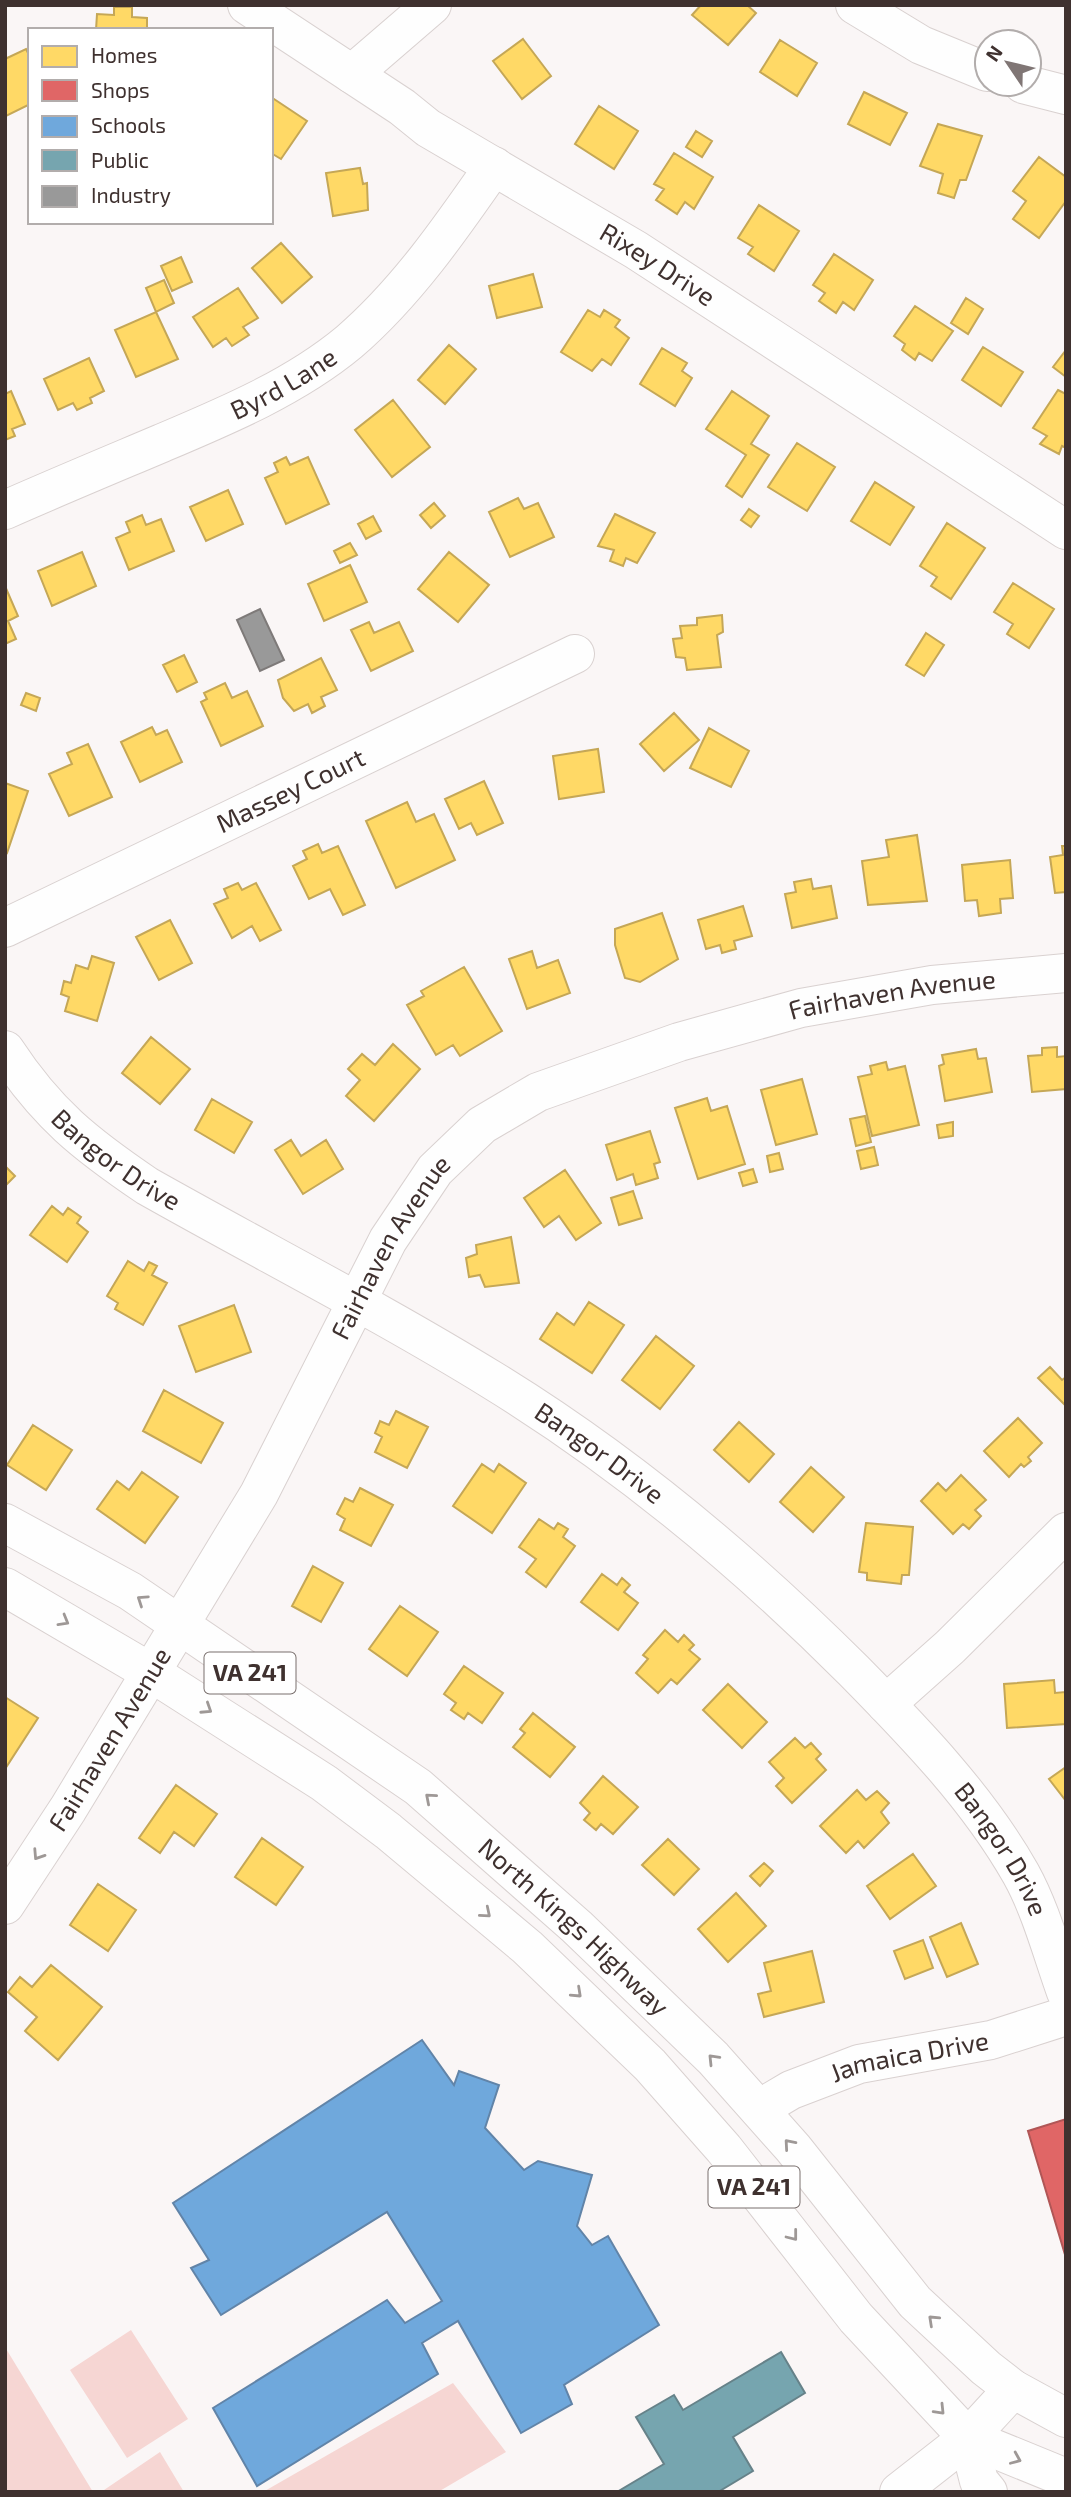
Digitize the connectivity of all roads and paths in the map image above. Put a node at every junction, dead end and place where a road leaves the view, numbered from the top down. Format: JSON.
{"nodes":[{"id":1,"x":247,"y":5,"type":"edge"},
{"id":2,"x":432,"y":5,"type":"edge"},
{"id":3,"x":855,"y":5,"type":"edge"},
{"id":4,"x":973,"y":66,"type":"edge"},
{"id":5,"x":352,"y":74,"type":"junction"},
{"id":6,"x":1043,"y":89,"type":"edge"},
{"id":7,"x":1066,"y":95,"type":"edge"},
{"id":8,"x":494,"y":166,"type":"junction"},
{"id":9,"x":5,"y":510,"type":"edge"},
{"id":10,"x":1066,"y":530,"type":"edge"},
{"id":11,"x":575,"y":654,"type":"dead end"},
{"id":12,"x":5,"y":928,"type":"edge"},
{"id":13,"x":1066,"y":973,"type":"edge"},
{"id":14,"x":5,"y":1050,"type":"edge"},
{"id":15,"x":357,"y":1304,"type":"junction"},
{"id":16,"x":5,"y":1523,"type":"edge"},
{"id":17,"x":1066,"y":1532,"type":"edge"},
{"id":18,"x":5,"y":1587,"type":"edge"},
{"id":19,"x":179,"y":1624,"type":"junction"},
{"id":20,"x":150,"y":1672,"type":"junction"},
{"id":21,"x":886,"y":1704,"type":"junction"},
{"id":22,"x":5,"y":1905,"type":"edge"},
{"id":23,"x":1066,"y":1992,"type":"edge"},
{"id":24,"x":1066,"y":2016,"type":"edge"},
{"id":25,"x":759,"y":2109,"type":"junction"},
{"id":26,"x":1013,"y":2389,"type":"junction"},
{"id":27,"x":1066,"y":2418,"type":"edge"},
{"id":28,"x":968,"y":2438,"type":"junction"},
{"id":29,"x":1066,"y":2478,"type":"edge"},
{"id":30,"x":899,"y":2492,"type":"edge"},
{"id":31,"x":988,"y":2492,"type":"edge"}],
"edges":[{"from":1,"to":5,"type":"street","name":"Rixey Drive"},
{"from":2,"to":5,"type":"street"},
{"from":3,"to":4,"type":"street"},
{"from":5,"to":8,"type":"street","name":"Rixey Drive"},
{"from":6,"to":7,"type":"street"},
{"from":8,"to":9,"type":"street","name":"Byrd Lane"},
{"from":8,"to":10,"type":"street","name":"Rixey Drive"},
{"from":11,"to":12,"type":"street","name":"Massey Court"},
{"from":13,"to":15,"type":"street","name":"Fairhaven Avenue"},
{"from":14,"to":15,"type":"street","name":"Bangor Drive"},
{"from":15,"to":19,"type":"street","name":"Fairhaven Avenue"},
{"from":15,"to":21,"type":"street","name":"Bangor Drive"},
{"from":19,"to":16,"type":"street","name":"North Kings Highway","number":"VA 241","one_way":true},
{"from":17,"to":21,"type":"street"},
{"from":18,"to":20,"type":"street","name":"North Kings Highway","number":"VA 241","one_way":true},
{"from":19,"to":20,"type":"street","name":"Fairhaven Avenue"},
{"from":25,"to":19,"type":"street","name":"North Kings Highway","number":"VA 241","one_way":true},
{"from":20,"to":22,"type":"street","name":"Fairhaven Avenue","one_way":true},
{"from":20,"to":28,"type":"street","name":"North Kings Highway","number":"VA 241","one_way":true},
{"from":21,"to":23,"type":"street","name":"Bangor Drive"},
{"from":24,"to":25,"type":"street","name":"Jamaica Drive"},
{"from":26,"to":25,"type":"street","name":"North Kings Highway","number":"VA 241","one_way":true},
{"from":26,"to":27,"type":"street","name":"North Kings Highway","number":"VA 241"},
{"from":26,"to":28,"type":"street"},
{"from":28,"to":29,"type":"street","name":"North Kings Highway","number":"VA 241","one_way":true},
{"from":28,"to":30,"type":"street"},
{"from":28,"to":31,"type":"street","name":"North Kings Highway"}]}
